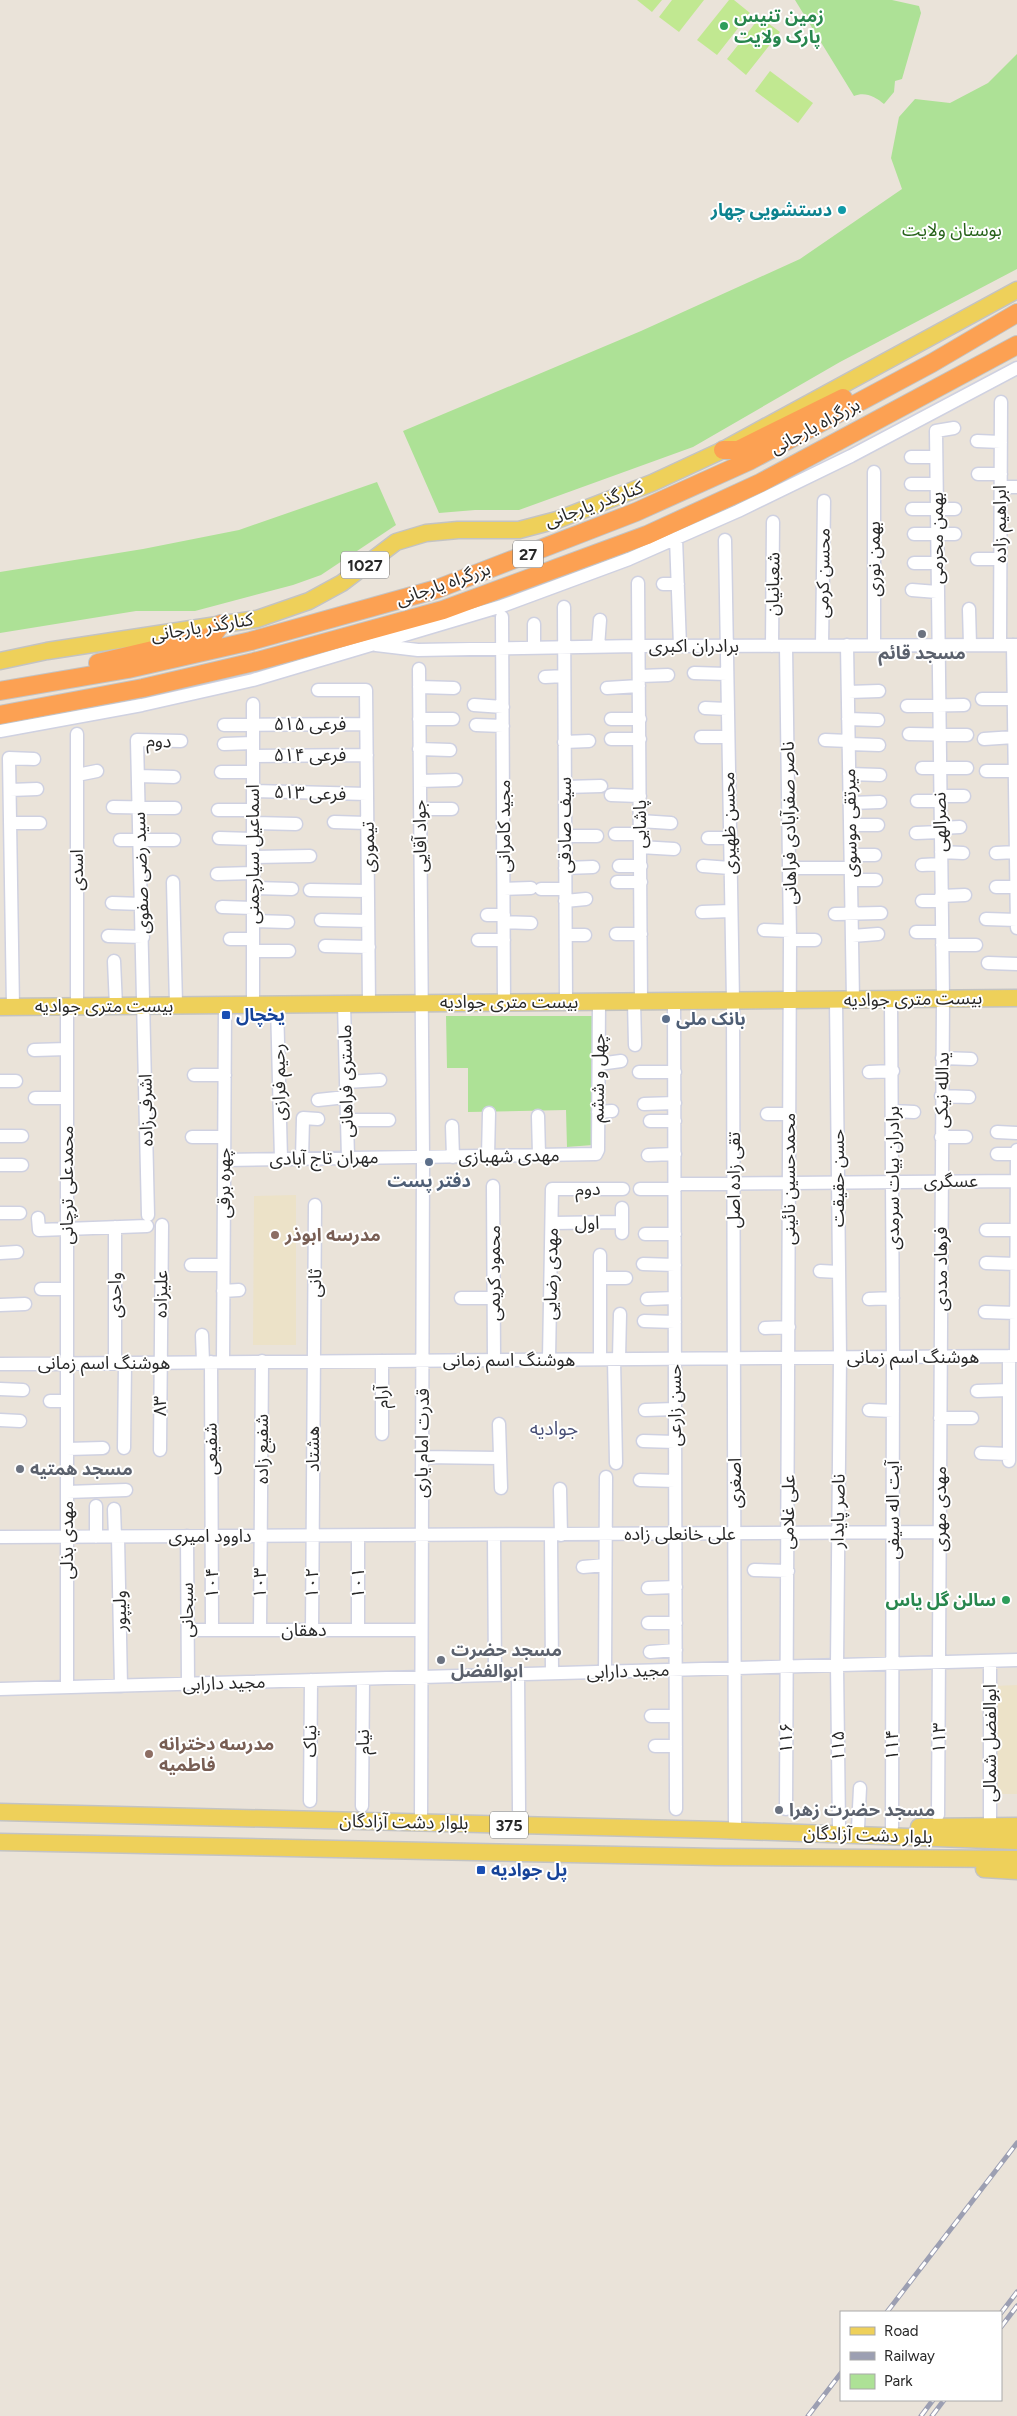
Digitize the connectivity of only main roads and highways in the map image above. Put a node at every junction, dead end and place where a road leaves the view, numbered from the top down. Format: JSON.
{"nodes":[{"id":1,"x":1017,"y":290,"type":"edge"},
{"id":2,"x":1017,"y":313,"type":"edge"},
{"id":3,"x":1017,"y":345,"type":"edge"},
{"id":4,"x":932,"y":363,"type":"junction"},
{"id":5,"x":724,"y":450,"type":"junction"},
{"id":6,"x":221,"y":624,"type":"junction"},
{"id":7,"x":0,"y":661,"type":"edge"},
{"id":8,"x":72,"y":679,"type":"junction"},
{"id":9,"x":0,"y":691,"type":"edge"},
{"id":10,"x":0,"y":715,"type":"edge"},
{"id":11,"x":1017,"y":998,"type":"edge"},
{"id":12,"x":6,"y":1007,"type":"edge"},
{"id":13,"x":0,"y":1812,"type":"edge"},
{"id":14,"x":1017,"y":1826,"type":"edge"},
{"id":15,"x":718,"y":1830,"type":"junction"},
{"id":16,"x":1017,"y":1841,"type":"edge"},
{"id":17,"x":0,"y":1842,"type":"edge"},
{"id":18,"x":717,"y":1857,"type":"junction"},
{"id":19,"x":1017,"y":1859,"type":"edge"},
{"id":20,"x":1017,"y":1871,"type":"edge"}],
"edges":[{"from":1,"to":5,"type":"main road","name":"کنارگذر یارجانی","number":"1027"},
{"from":2,"to":4,"type":"highway","name":"بزرگراه یارجانی","number":"27"},
{"from":3,"to":10,"type":"highway","name":"بزرگراه یارجانی","number":"27"},
{"from":4,"to":5,"type":"highway"},
{"from":4,"to":8,"type":"highway","name":"بزرگراه یارجانی","number":"27"},
{"from":5,"to":6,"type":"main road","name":"کنارگذر یارجانی","number":"1027"},
{"from":6,"to":7,"type":"main road","name":"کنارگذر یارجانی","number":"1027"},
{"from":6,"to":8,"type":"highway"},
{"from":8,"to":9,"type":"highway","name":"بزرگراه یارجانی","number":"27"},
{"from":11,"to":12,"type":"main road","name":"بیست متری جوادیه"},
{"from":13,"to":15,"type":"main road","name":"بلوار دشت آزادگان","number":"375"},
{"from":14,"to":15,"type":"main road"},
{"from":15,"to":16,"type":"main road","name":"بلوار دشت آزادگان","number":"375"},
{"from":17,"to":18,"type":"main road","name":"بلوار دشت آزادگان","number":"375"},
{"from":18,"to":19,"type":"main road","name":"بلوار دشت آزادگان","number":"375"},
{"from":18,"to":20,"type":"main road"}]}
